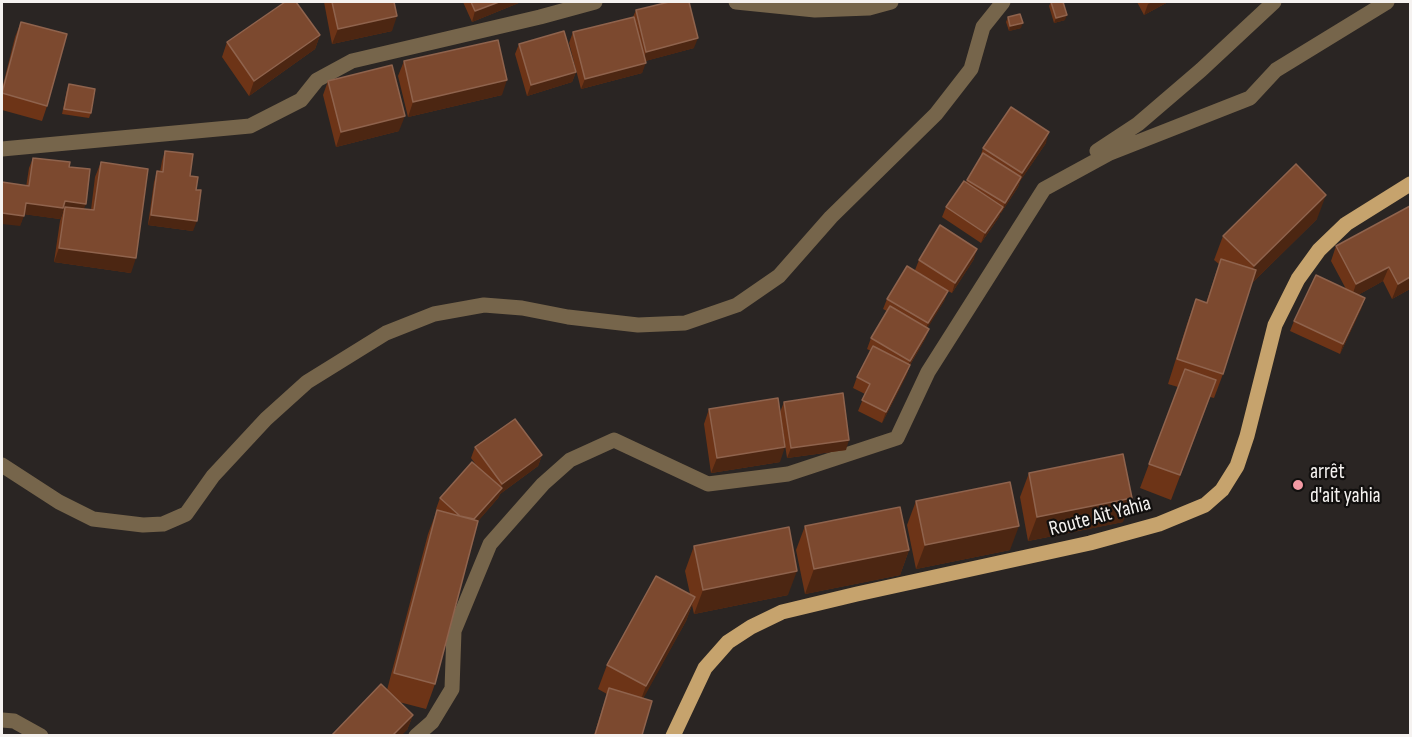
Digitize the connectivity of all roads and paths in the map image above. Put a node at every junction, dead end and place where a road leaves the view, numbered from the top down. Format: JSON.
{"nodes":[{"id":1,"x":595,"y":2,"type":"edge"},
{"id":2,"x":736,"y":2,"type":"edge"},
{"id":3,"x":891,"y":2,"type":"edge"},
{"id":4,"x":1003,"y":2,"type":"edge"},
{"id":5,"x":1274,"y":2,"type":"edge"},
{"id":6,"x":1387,"y":2,"type":"edge"},
{"id":7,"x":2,"y":149,"type":"edge"},
{"id":8,"x":1067,"y":176,"type":"junction"},
{"id":9,"x":1410,"y":184,"type":"edge"},
{"id":10,"x":2,"y":465,"type":"edge"},
{"id":11,"x":2,"y":720,"type":"edge"},
{"id":12,"x":41,"y":735,"type":"edge"},
{"id":13,"x":416,"y":735,"type":"edge"},
{"id":14,"x":673,"y":735,"type":"edge"}],
"edges":[{"from":1,"to":7,"type":"street"},
{"from":2,"to":3,"type":"street"},
{"from":4,"to":10,"type":"street"},
{"from":5,"to":8,"type":"street"},
{"from":6,"to":8,"type":"street"},
{"from":8,"to":13,"type":"street"},
{"from":9,"to":14,"type":"main road","name":"Route Ait Yahia"},
{"from":11,"to":12,"type":"street"}]}
